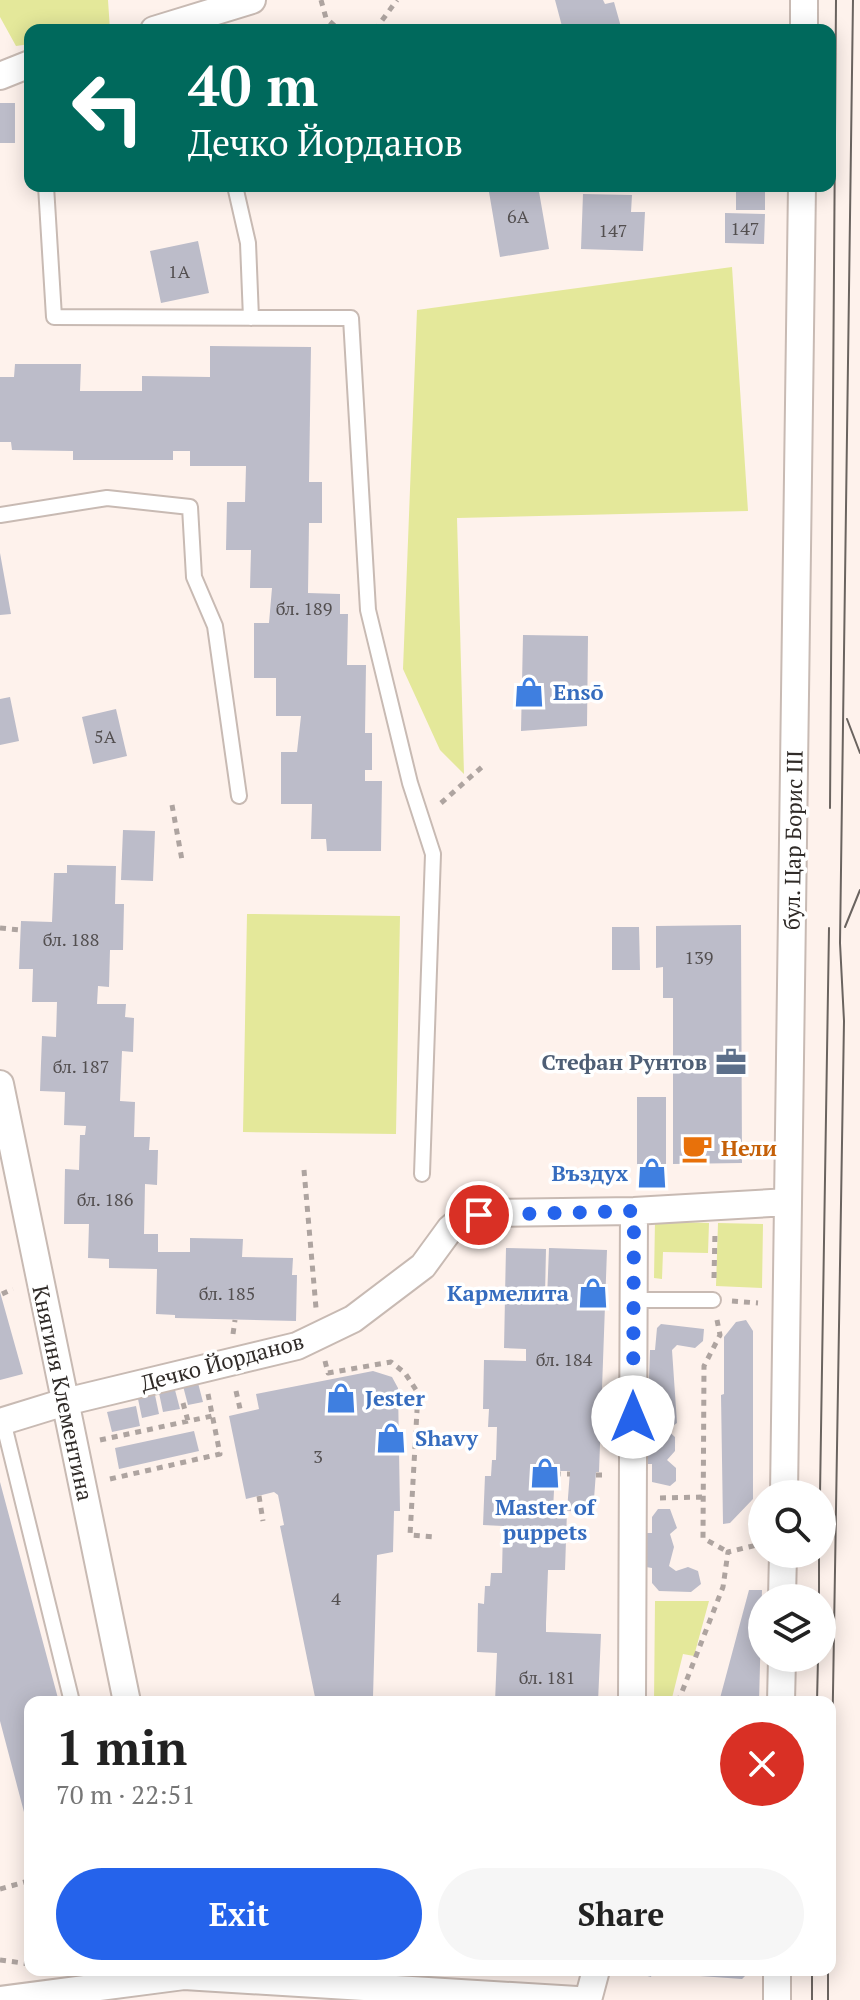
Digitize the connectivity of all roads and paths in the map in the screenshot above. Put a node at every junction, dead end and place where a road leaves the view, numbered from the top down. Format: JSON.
{"nodes":[{"id":1,"x":252,"y":0,"type":"edge"},
{"id":2,"x":321,"y":0,"type":"edge"},
{"id":3,"x":397,"y":0,"type":"edge"},
{"id":4,"x":804,"y":0,"type":"edge"},
{"id":5,"x":198,"y":23,"type":"edge"},
{"id":6,"x":332,"y":24,"type":"edge"},
{"id":7,"x":379,"y":24,"type":"edge"},
{"id":8,"x":804,"y":24,"type":"edge"},
{"id":9,"x":24,"y":66,"type":"edge"},
{"id":10,"x":0,"y":76,"type":"edge"},
{"id":11,"x":46,"y":192,"type":"edge"},
{"id":12,"x":236,"y":192,"type":"edge"},
{"id":13,"x":802,"y":192,"type":"edge"},
{"id":14,"x":251,"y":318,"type":"junction"},
{"id":15,"x":0,"y":515,"type":"edge"},
{"id":16,"x":483,"y":766,"type":"dead end"},
{"id":17,"x":239,"y":796,"type":"dead end"},
{"id":18,"x":172,"y":805,"type":"dead end"},
{"id":19,"x":422,"y":820,"type":"junction"},
{"id":20,"x":182,"y":860,"type":"dead end"},
{"id":21,"x":0,"y":928,"type":"edge"},
{"id":22,"x":20,"y":930,"type":"dead end"},
{"id":23,"x":0,"y":1084,"type":"edge"},
{"id":24,"x":304,"y":1170,"type":"dead end"},
{"id":25,"x":422,"y":1174,"type":"dead end"},
{"id":26,"x":788,"y":1202,"type":"junction"},
{"id":27,"x":716,"y":1206,"type":"junction"},
{"id":28,"x":634,"y":1211,"type":"junction"},
{"id":29,"x":633,"y":1300,"type":"junction"},
{"id":30,"x":713,"y":1300,"type":"junction"},
{"id":31,"x":771,"y":1303,"type":"dead end"},
{"id":32,"x":319,"y":1335,"type":"junction"},
{"id":33,"x":204,"y":1368,"type":"junction"},
{"id":34,"x":65,"y":1402,"type":"junction"},
{"id":35,"x":212,"y":1416,"type":"junction"},
{"id":36,"x":1,"y":1422,"type":"edge"},
{"id":37,"x":74,"y":1446,"type":"junction"},
{"id":38,"x":555,"y":1474,"type":"dead end"},
{"id":39,"x":570,"y":1474,"type":"dead end"},
{"id":40,"x":784,"y":1480,"type":"edge"},
{"id":41,"x":82,"y":1485,"type":"junction"},
{"id":42,"x":259,"y":1496,"type":"dead end"},
{"id":43,"x":703,"y":1497,"type":"junction"},
{"id":44,"x":632,"y":1499,"type":"junction"},
{"id":45,"x":263,"y":1521,"type":"dead end"},
{"id":46,"x":436,"y":1537,"type":"dead end"},
{"id":47,"x":748,"y":1547,"type":"edge"},
{"id":48,"x":728,"y":1552,"type":"junction"},
{"id":49,"x":782,"y":1672,"type":"edge"},
{"id":50,"x":70,"y":1696,"type":"edge"},
{"id":51,"x":126,"y":1696,"type":"edge"},
{"id":52,"x":632,"y":1696,"type":"edge"},
{"id":53,"x":680,"y":1696,"type":"edge"},
{"id":54,"x":781,"y":1696,"type":"edge"},
{"id":55,"x":24,"y":1882,"type":"edge"},
{"id":56,"x":0,"y":1889,"type":"edge"},
{"id":57,"x":0,"y":1960,"type":"edge"},
{"id":58,"x":24,"y":1963,"type":"edge"},
{"id":59,"x":594,"y":1976,"type":"edge"},
{"id":60,"x":777,"y":1976,"type":"edge"},
{"id":61,"x":185,"y":1982,"type":"edge"},
{"id":62,"x":0,"y":2000,"type":"edge"},
{"id":63,"x":577,"y":2000,"type":"edge"},
{"id":64,"x":588,"y":2000,"type":"edge"},
{"id":65,"x":777,"y":2000,"type":"edge"}],
"edges":[{"from":1,"to":5,"type":"street"},
{"from":2,"to":6,"type":"path"},
{"from":3,"to":7,"type":"path"},
{"from":4,"to":8,"type":"street"},
{"from":9,"to":10,"type":"street"},
{"from":11,"to":14,"type":"lane"},
{"from":12,"to":14,"type":"lane"},
{"from":13,"to":26,"type":"street","name":"бул. Цар Борис III"},
{"from":14,"to":19,"type":"lane"},
{"from":15,"to":17,"type":"lane"},
{"from":16,"to":19,"type":"path"},
{"from":18,"to":20,"type":"path"},
{"from":19,"to":25,"type":"lane"},
{"from":21,"to":22,"type":"path"},
{"from":23,"to":34,"type":"street","name":"Княгиня Клементина"},
{"from":24,"to":32,"type":"path"},
{"from":26,"to":27,"type":"street","name":"Дечко Йорданов"},
{"from":26,"to":40,"type":"street","name":"бул. Цар Борис III"},
{"from":27,"to":28,"type":"street","name":"Дечко Йорданов"},
{"from":27,"to":30,"type":"path"},
{"from":28,"to":29,"type":"street"},
{"from":28,"to":32,"type":"street","name":"Дечко Йорданов"},
{"from":29,"to":30,"type":"lane"},
{"from":29,"to":44,"type":"street"},
{"from":30,"to":31,"type":"path"},
{"from":30,"to":43,"type":"path"},
{"from":32,"to":33,"type":"street","name":"Дечко Йорданов"},
{"from":32,"to":46,"type":"path"},
{"from":33,"to":34,"type":"street","name":"Дечко Йорданов"},
{"from":33,"to":35,"type":"path"},
{"from":34,"to":36,"type":"street","name":"Дечко Йорданов"},
{"from":34,"to":37,"type":"street","name":"Княгиня Клементина"},
{"from":35,"to":37,"type":"path"},
{"from":35,"to":41,"type":"path"},
{"from":36,"to":50,"type":"lane"},
{"from":37,"to":41,"type":"street","name":"Княгиня Клементина"},
{"from":38,"to":39,"type":"path"},
{"from":41,"to":51,"type":"street","name":"Княгиня Клементина"},
{"from":42,"to":45,"type":"path"},
{"from":43,"to":44,"type":"path"},
{"from":43,"to":48,"type":"path"},
{"from":44,"to":52,"type":"street"},
{"from":47,"to":48,"type":"path"},
{"from":48,"to":53,"type":"path"},
{"from":49,"to":54,"type":"street"},
{"from":55,"to":56,"type":"path"},
{"from":57,"to":58,"type":"path"},
{"from":59,"to":64,"type":"street"},
{"from":60,"to":65,"type":"street"},
{"from":61,"to":62,"type":"street"},
{"from":61,"to":63,"type":"street"}]}
